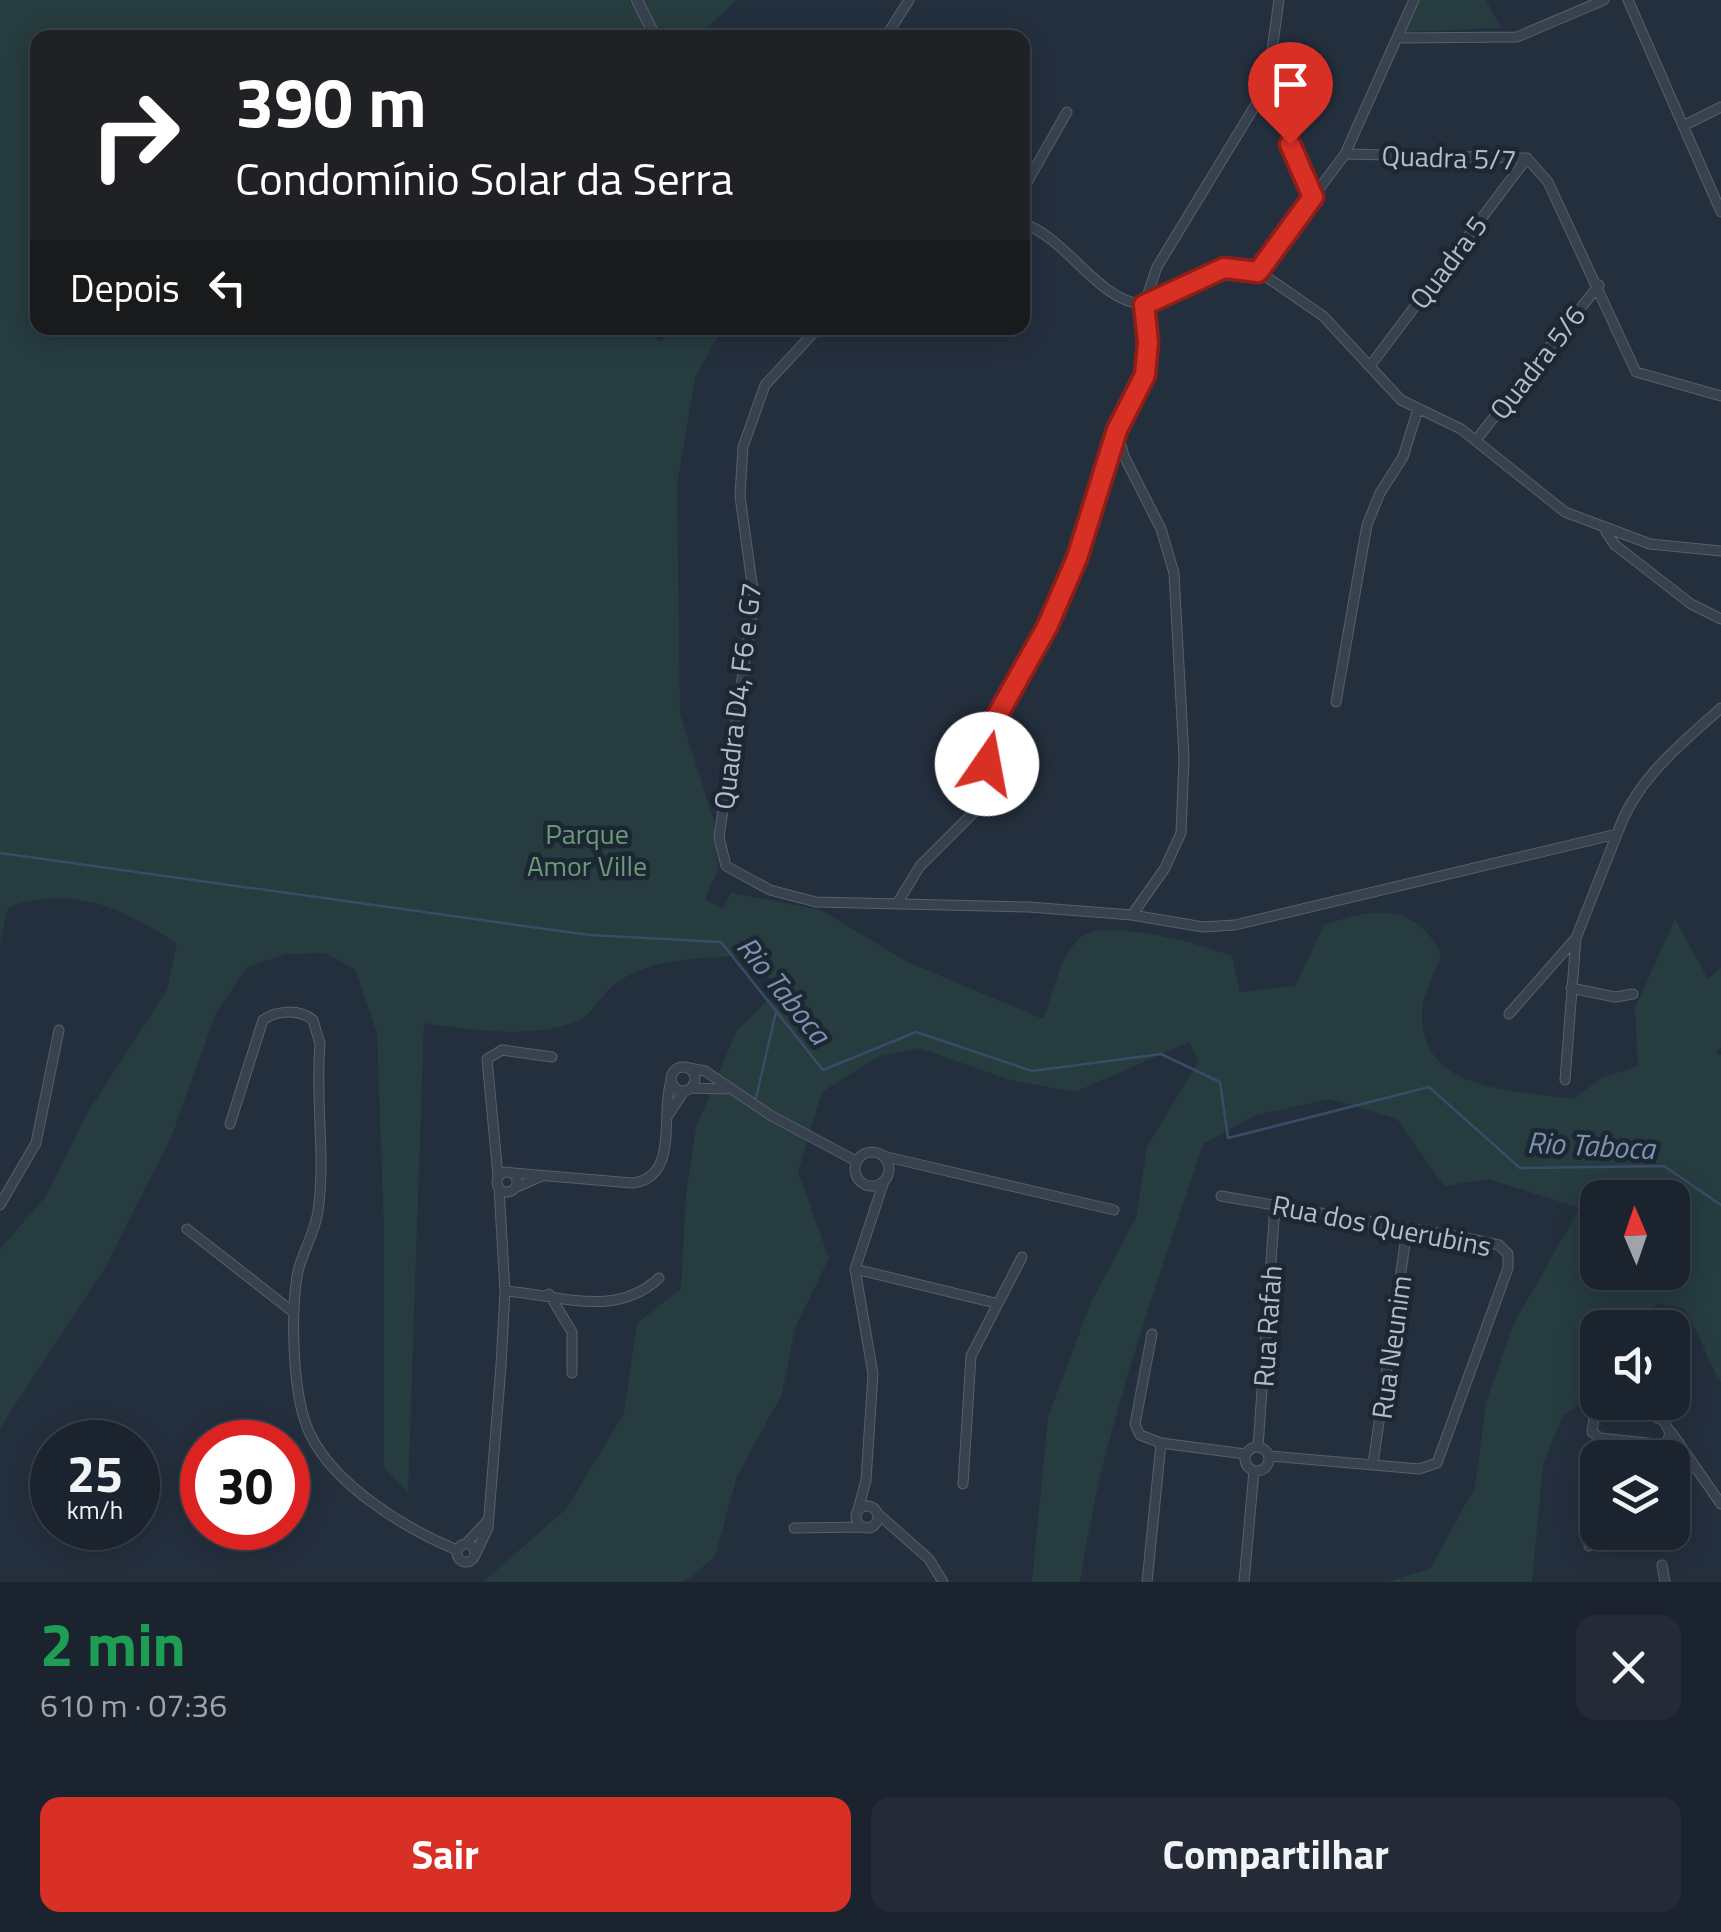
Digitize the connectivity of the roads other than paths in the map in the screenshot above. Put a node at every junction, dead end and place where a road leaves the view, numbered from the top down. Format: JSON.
{"nodes":[{"id":1,"x":637,"y":0,"type":"edge"},
{"id":2,"x":909,"y":0,"type":"edge"},
{"id":3,"x":1279,"y":0,"type":"edge"},
{"id":4,"x":1414,"y":0,"type":"edge"},
{"id":5,"x":1604,"y":0,"type":"edge"},
{"id":6,"x":1628,"y":0,"type":"edge"},
{"id":7,"x":652,"y":30,"type":"edge"},
{"id":8,"x":890,"y":30,"type":"edge"},
{"id":9,"x":1398,"y":38,"type":"junction"},
{"id":10,"x":1268,"y":86,"type":"junction"},
{"id":11,"x":1721,"y":107,"type":"edge"},
{"id":12,"x":1066,"y":112,"type":"dead end"},
{"id":13,"x":1685,"y":125,"type":"junction"},
{"id":14,"x":1345,"y":154,"type":"junction"},
{"id":15,"x":1527,"y":158,"type":"junction"},
{"id":16,"x":1030,"y":177,"type":"edge"},
{"id":17,"x":1313,"y":197,"type":"junction"},
{"id":18,"x":1721,"y":212,"type":"edge"},
{"id":19,"x":1030,"y":226,"type":"edge"},
{"id":20,"x":1258,"y":272,"type":"junction"},
{"id":21,"x":1598,"y":285,"type":"junction"},
{"id":22,"x":1144,"y":305,"type":"junction"},
{"id":23,"x":811,"y":335,"type":"edge"},
{"id":24,"x":1370,"y":366,"type":"junction"},
{"id":25,"x":1721,"y":396,"type":"edge"},
{"id":26,"x":1418,"y":409,"type":"junction"},
{"id":27,"x":1117,"y":430,"type":"junction"},
{"id":28,"x":1476,"y":440,"type":"junction"},
{"id":29,"x":1604,"y":530,"type":"junction"},
{"id":30,"x":1721,"y":551,"type":"edge"},
{"id":31,"x":1721,"y":619,"type":"edge"},
{"id":32,"x":1336,"y":702,"type":"dead end"},
{"id":33,"x":1721,"y":708,"type":"edge"},
{"id":34,"x":1617,"y":834,"type":"junction"},
{"id":35,"x":898,"y":902,"type":"junction"},
{"id":36,"x":1132,"y":915,"type":"junction"},
{"id":37,"x":1576,"y":938,"type":"junction"},
{"id":38,"x":1571,"y":988,"type":"junction"},
{"id":39,"x":1633,"y":994,"type":"dead end"},
{"id":40,"x":1509,"y":1014,"type":"dead end"},
{"id":41,"x":59,"y":1030,"type":"dead end"},
{"id":42,"x":552,"y":1057,"type":"dead end"},
{"id":43,"x":689,"y":1068,"type":"junction"},
{"id":44,"x":671,"y":1080,"type":"junction"},
{"id":45,"x":1564,"y":1080,"type":"dead end"},
{"id":46,"x":728,"y":1089,"type":"junction"},
{"id":47,"x":687,"y":1090,"type":"junction"},
{"id":48,"x":665,"y":1119,"type":"junction"},
{"id":49,"x":230,"y":1124,"type":"dead end"},
{"id":50,"x":883,"y":1156,"type":"junction"},
{"id":51,"x":903,"y":1158,"type":"junction"},
{"id":52,"x":856,"y":1161,"type":"junction"},
{"id":53,"x":889,"y":1171,"type":"junction"},
{"id":54,"x":506,"y":1174,"type":"junction"},
{"id":55,"x":542,"y":1176,"type":"junction"},
{"id":56,"x":884,"y":1181,"type":"junction"},
{"id":57,"x":870,"y":1186,"type":"junction"},
{"id":58,"x":499,"y":1188,"type":"junction"},
{"id":59,"x":513,"y":1189,"type":"junction"},
{"id":60,"x":1220,"y":1196,"type":"dead end"},
{"id":61,"x":0,"y":1205,"type":"edge"},
{"id":62,"x":877,"y":1206,"type":"junction"},
{"id":63,"x":1275,"y":1206,"type":"junction"},
{"id":64,"x":1114,"y":1210,"type":"dead end"},
{"id":65,"x":498,"y":1219,"type":"junction"},
{"id":66,"x":187,"y":1229,"type":"dead end"},
{"id":67,"x":1407,"y":1230,"type":"junction"},
{"id":68,"x":1022,"y":1257,"type":"dead end"},
{"id":69,"x":855,"y":1270,"type":"junction"},
{"id":70,"x":659,"y":1278,"type":"dead end"},
{"id":71,"x":505,"y":1291,"type":"junction"},
{"id":72,"x":549,"y":1294,"type":"junction"},
{"id":73,"x":995,"y":1303,"type":"junction"},
{"id":74,"x":293,"y":1312,"type":"junction"},
{"id":75,"x":1152,"y":1334,"type":"dead end"},
{"id":76,"x":572,"y":1373,"type":"dead end"},
{"id":77,"x":1594,"y":1420,"type":"edge"},
{"id":78,"x":1661,"y":1420,"type":"edge"},
{"id":79,"x":1669,"y":1429,"type":"junction"},
{"id":80,"x":1596,"y":1436,"type":"junction"},
{"id":81,"x":1597,"y":1440,"type":"edge"},
{"id":82,"x":1619,"y":1440,"type":"edge"},
{"id":83,"x":1668,"y":1440,"type":"edge"},
{"id":84,"x":1161,"y":1443,"type":"junction"},
{"id":85,"x":1258,"y":1447,"type":"junction"},
{"id":86,"x":1246,"y":1454,"type":"junction"},
{"id":87,"x":1268,"y":1456,"type":"junction"},
{"id":88,"x":1373,"y":1464,"type":"junction"},
{"id":89,"x":1690,"y":1466,"type":"edge"},
{"id":90,"x":1254,"y":1470,"type":"junction"},
{"id":91,"x":1699,"y":1472,"type":"junction"},
{"id":92,"x":866,"y":1480,"type":"junction"},
{"id":93,"x":964,"y":1484,"type":"dead end"},
{"id":94,"x":1721,"y":1504,"type":"edge"},
{"id":95,"x":858,"y":1511,"type":"junction"},
{"id":96,"x":876,"y":1511,"type":"junction"},
{"id":97,"x":490,"y":1518,"type":"junction"},
{"id":98,"x":794,"y":1528,"type":"dead end"},
{"id":99,"x":838,"y":1528,"type":"junction"},
{"id":100,"x":867,"y":1528,"type":"junction"},
{"id":101,"x":899,"y":1536,"type":"junction"},
{"id":102,"x":462,"y":1547,"type":"junction"},
{"id":103,"x":475,"y":1555,"type":"junction"},
{"id":104,"x":1662,"y":1565,"type":"dead end"},
{"id":105,"x":943,"y":1582,"type":"edge"},
{"id":106,"x":1147,"y":1582,"type":"edge"},
{"id":107,"x":1244,"y":1582,"type":"edge"},
{"id":108,"x":1665,"y":1582,"type":"edge"}],
"edges":[{"from":1,"to":7,"type":"street"},
{"from":2,"to":8,"type":"street"},
{"from":3,"to":10,"type":"street"},
{"from":4,"to":9,"type":"street"},
{"from":5,"to":9,"type":"street"},
{"from":6,"to":13,"type":"street"},
{"from":9,"to":14,"type":"street"},
{"from":10,"to":17,"type":"street"},
{"from":10,"to":22,"type":"street"},
{"from":11,"to":13,"type":"street"},
{"from":12,"to":16,"type":"street"},
{"from":13,"to":18,"type":"street"},
{"from":14,"to":15,"type":"street","name":"Quadra 5/7"},
{"from":14,"to":17,"type":"street"},
{"from":15,"to":21,"type":"street","name":"Quadra 5/7"},
{"from":15,"to":24,"type":"street","name":"Quadra 5"},
{"from":17,"to":20,"type":"street"},
{"from":19,"to":22,"type":"street"},
{"from":20,"to":22,"type":"street"},
{"from":20,"to":24,"type":"street"},
{"from":21,"to":25,"type":"street","name":"Quadra 5/7"},
{"from":21,"to":28,"type":"street","name":"Quadra 5/6"},
{"from":22,"to":27,"type":"street"},
{"from":23,"to":35,"type":"street","name":"Quadra D4, F6 e G7"},
{"from":24,"to":26,"type":"street"},
{"from":26,"to":28,"type":"street"},
{"from":26,"to":32,"type":"street"},
{"from":27,"to":35,"type":"street"},
{"from":27,"to":36,"type":"street"},
{"from":28,"to":29,"type":"street"},
{"from":29,"to":30,"type":"street"},
{"from":29,"to":31,"type":"street"},
{"from":33,"to":34,"type":"street"},
{"from":34,"to":36,"type":"street"},
{"from":34,"to":37,"type":"street"},
{"from":35,"to":36,"type":"street"},
{"from":37,"to":38,"type":"street"},
{"from":37,"to":40,"type":"street"},
{"from":38,"to":39,"type":"street"},
{"from":38,"to":45,"type":"street"},
{"from":41,"to":61,"type":"street"},
{"from":42,"to":54,"type":"street"},
{"from":43,"to":44,"type":"street"},
{"from":43,"to":46,"type":"street"},
{"from":43,"to":47,"type":"street"},
{"from":44,"to":47,"type":"street"},
{"from":44,"to":48,"type":"street"},
{"from":46,"to":47,"type":"street"},
{"from":46,"to":52,"type":"street"},
{"from":47,"to":48,"type":"street"},
{"from":48,"to":55,"type":"street"},
{"from":49,"to":74,"type":"street"},
{"from":50,"to":51,"type":"street"},
{"from":50,"to":52,"type":"street"},
{"from":50,"to":53,"type":"street"},
{"from":51,"to":53,"type":"street"},
{"from":51,"to":64,"type":"street"},
{"from":52,"to":57,"type":"street"},
{"from":53,"to":56,"type":"street"},
{"from":54,"to":55,"type":"street"},
{"from":54,"to":58,"type":"street"},
{"from":54,"to":59,"type":"street"},
{"from":55,"to":59,"type":"street"},
{"from":56,"to":57,"type":"street"},
{"from":56,"to":62,"type":"street"},
{"from":57,"to":62,"type":"street"},
{"from":58,"to":59,"type":"street"},
{"from":58,"to":65,"type":"street"},
{"from":59,"to":65,"type":"street"},
{"from":60,"to":63,"type":"street","name":"Rua dos Querubins"},
{"from":62,"to":69,"type":"street"},
{"from":63,"to":67,"type":"street","name":"Rua dos Querubins"},
{"from":63,"to":85,"type":"street","name":"Rua Rafah"},
{"from":65,"to":71,"type":"street"},
{"from":66,"to":74,"type":"street"},
{"from":67,"to":88,"type":"street","name":"Rua Neunim"},
{"from":67,"to":88,"type":"street","name":"Rua dos Querubins"},
{"from":68,"to":73,"type":"street"},
{"from":69,"to":73,"type":"street"},
{"from":69,"to":92,"type":"street"},
{"from":70,"to":72,"type":"street"},
{"from":71,"to":72,"type":"street"},
{"from":71,"to":97,"type":"street"},
{"from":72,"to":76,"type":"street"},
{"from":73,"to":93,"type":"street"},
{"from":74,"to":102,"type":"street"},
{"from":75,"to":84,"type":"street"},
{"from":77,"to":80,"type":"street"},
{"from":78,"to":79,"type":"street"},
{"from":79,"to":83,"type":"street"},
{"from":79,"to":91,"type":"street"},
{"from":80,"to":81,"type":"street"},
{"from":80,"to":82,"type":"street"},
{"from":84,"to":86,"type":"street"},
{"from":84,"to":106,"type":"street"},
{"from":85,"to":86,"type":"street"},
{"from":85,"to":87,"type":"street"},
{"from":86,"to":90,"type":"street"},
{"from":87,"to":88,"type":"street","name":"Rua dos Querubins"},
{"from":87,"to":90,"type":"street"},
{"from":89,"to":91,"type":"street"},
{"from":90,"to":107,"type":"street"},
{"from":91,"to":94,"type":"street"},
{"from":92,"to":95,"type":"street"},
{"from":92,"to":96,"type":"street"},
{"from":95,"to":96,"type":"street"},
{"from":95,"to":99,"type":"street"},
{"from":95,"to":100,"type":"street"},
{"from":96,"to":100,"type":"street"},
{"from":96,"to":101,"type":"street"},
{"from":97,"to":102,"type":"street"},
{"from":97,"to":103,"type":"street"},
{"from":98,"to":99,"type":"street"},
{"from":99,"to":100,"type":"street"},
{"from":100,"to":101,"type":"street"},
{"from":101,"to":105,"type":"street"},
{"from":102,"to":103,"type":"street"},
{"from":102,"to":103,"type":"street"},
{"from":104,"to":108,"type":"street"}]}
